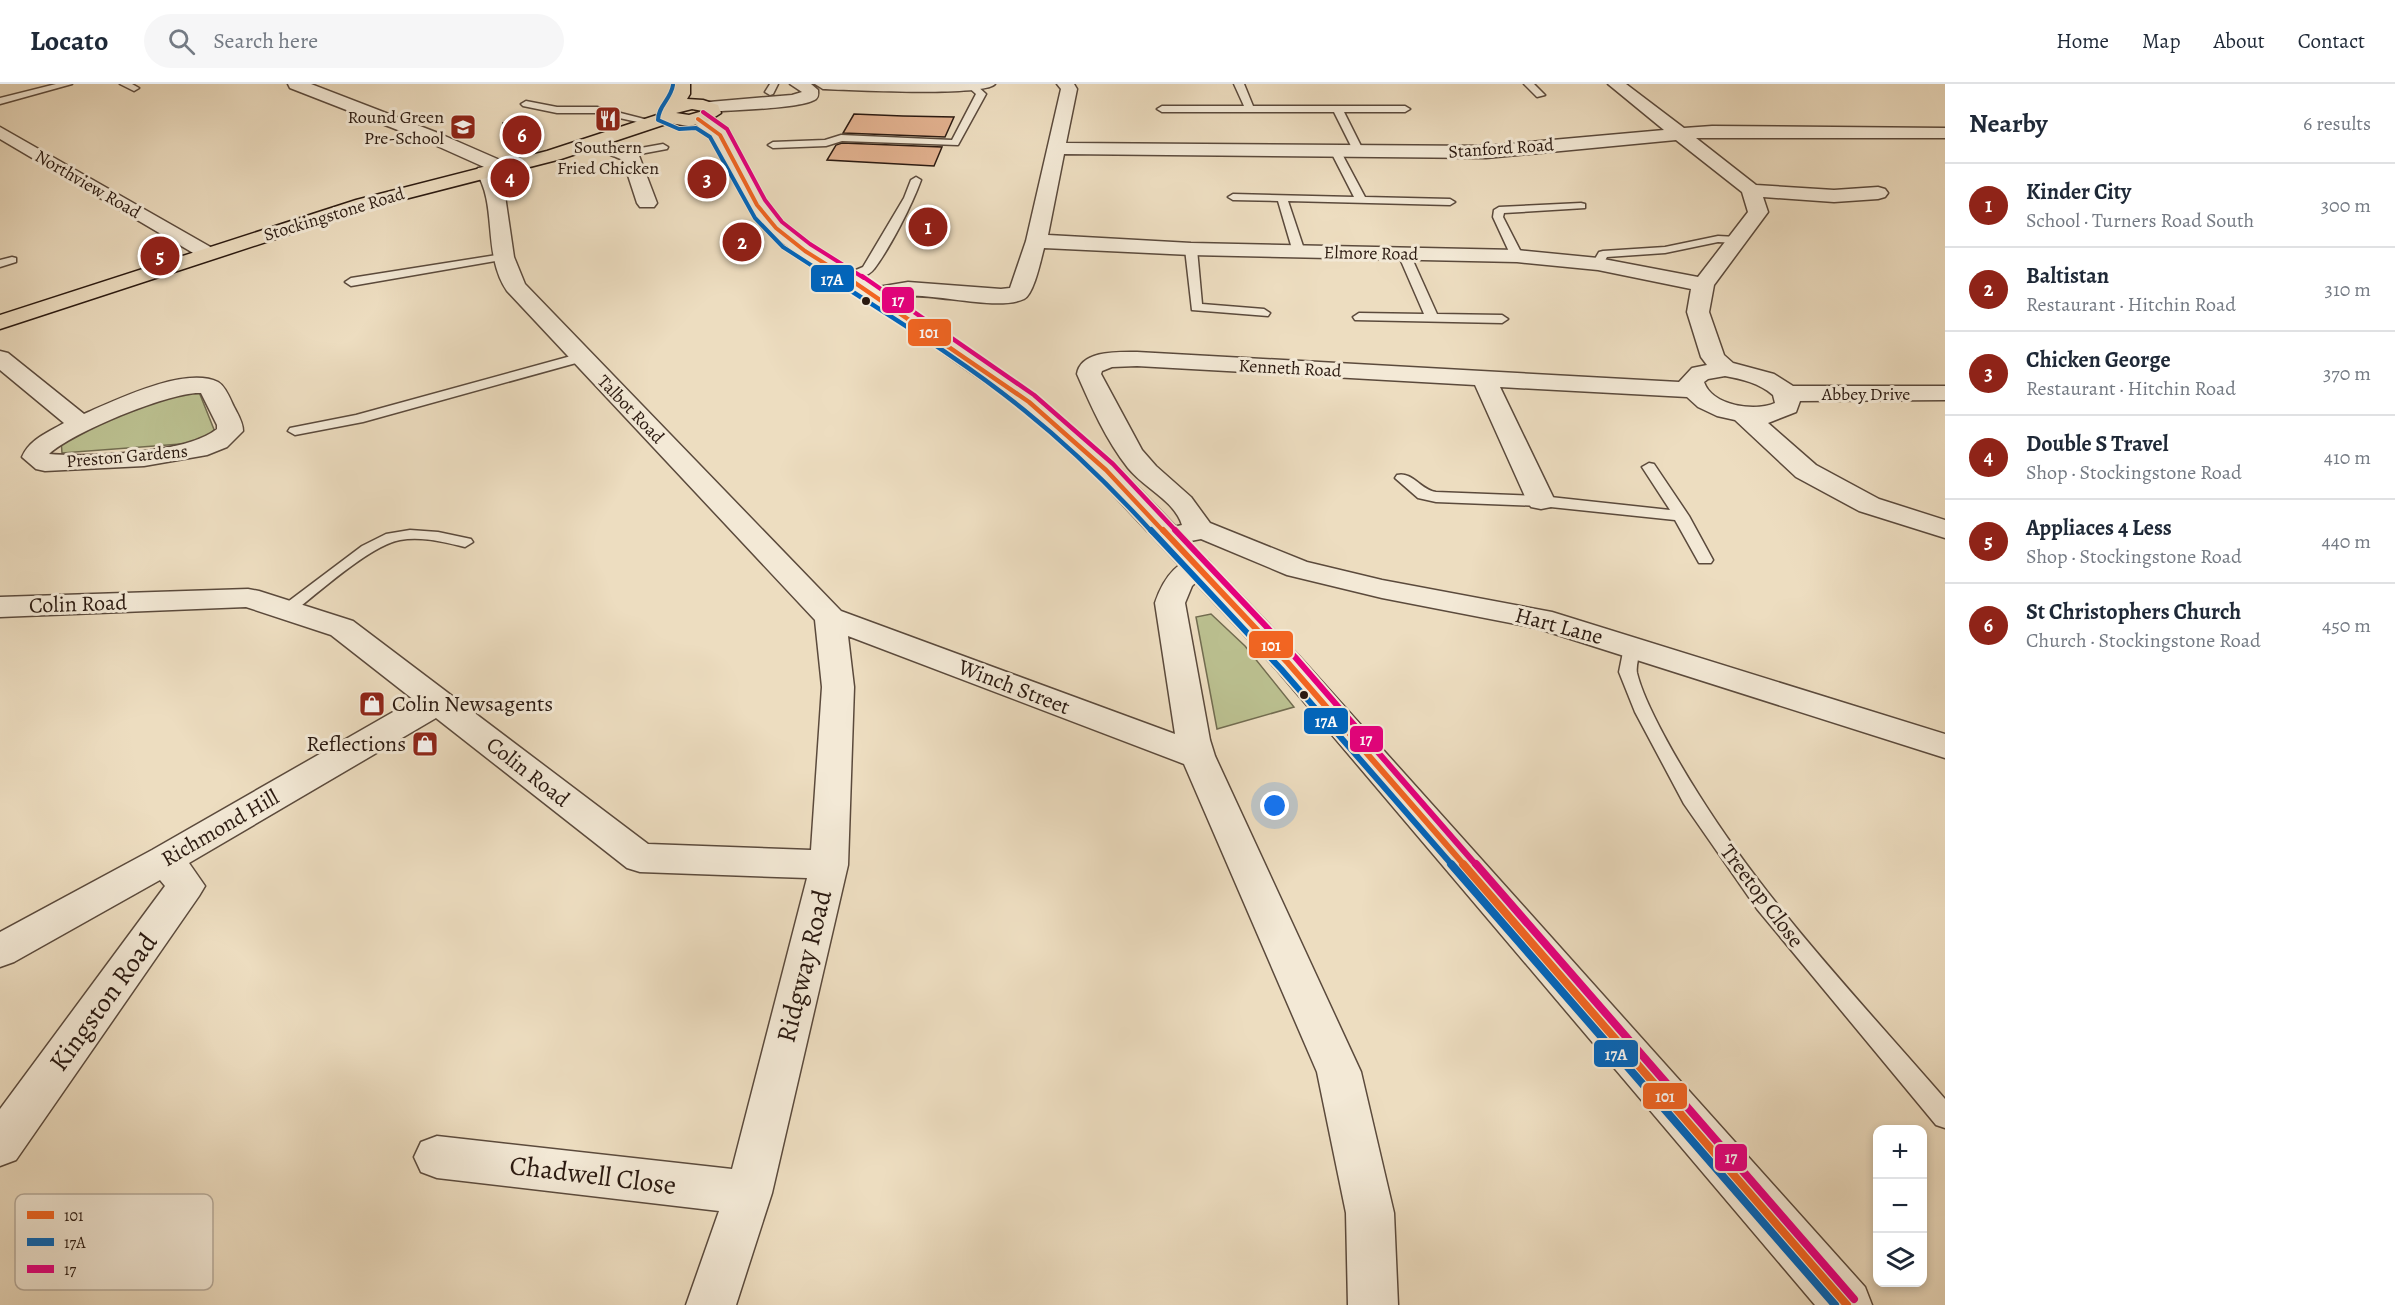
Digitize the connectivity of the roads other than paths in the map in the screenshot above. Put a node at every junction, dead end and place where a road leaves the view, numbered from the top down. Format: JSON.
{"nodes":[{"id":1,"x":67,"y":84,"type":"edge"},
{"id":2,"x":296,"y":84,"type":"edge"},
{"id":3,"x":682,"y":84,"type":"edge"},
{"id":4,"x":798,"y":84,"type":"edge"},
{"id":5,"x":823,"y":84,"type":"edge"},
{"id":6,"x":1065,"y":84,"type":"edge"},
{"id":7,"x":1239,"y":84,"type":"edge"},
{"id":8,"x":1529,"y":84,"type":"edge"},
{"id":9,"x":1616,"y":84,"type":"edge"},
{"id":10,"x":980,"y":85,"type":"edge"},
{"id":11,"x":930,"y":86,"type":"edge"},
{"id":12,"x":1540,"y":95,"type":"dead end"},
{"id":13,"x":0,"y":101,"type":"edge"},
{"id":14,"x":526,"y":104,"type":"dead end"},
{"id":15,"x":1162,"y":109,"type":"dead end"},
{"id":16,"x":1405,"y":109,"type":"dead end"},
{"id":17,"x":687,"y":110,"type":"junction"},
{"id":18,"x":1250,"y":110,"type":"junction"},
{"id":19,"x":1338,"y":110,"type":"junction"},
{"id":20,"x":0,"y":132,"type":"edge"},
{"id":21,"x":1680,"y":133,"type":"junction"},
{"id":22,"x":1945,"y":133,"type":"edge"},
{"id":23,"x":595,"y":142,"type":"junction"},
{"id":24,"x":773,"y":145,"type":"dead end"},
{"id":25,"x":663,"y":147,"type":"dead end"},
{"id":26,"x":1057,"y":148,"type":"junction"},
{"id":27,"x":1336,"y":152,"type":"junction"},
{"id":28,"x":1359,"y":152,"type":"junction"},
{"id":29,"x":624,"y":154,"type":"junction"},
{"id":30,"x":494,"y":170,"type":"junction"},
{"id":31,"x":916,"y":180,"type":"dead end"},
{"id":32,"x":1751,"y":190,"type":"junction"},
{"id":33,"x":1878,"y":193,"type":"dead end"},
{"id":34,"x":1233,"y":197,"type":"dead end"},
{"id":35,"x":1282,"y":198,"type":"junction"},
{"id":36,"x":1360,"y":200,"type":"junction"},
{"id":37,"x":1450,"y":202,"type":"dead end"},
{"id":38,"x":647,"y":203,"type":"dead end"},
{"id":39,"x":1581,"y":206,"type":"dead end"},
{"id":40,"x":1737,"y":240,"type":"junction"},
{"id":41,"x":1036,"y":241,"type":"junction"},
{"id":42,"x":1191,"y":249,"type":"junction"},
{"id":43,"x":1299,"y":252,"type":"junction"},
{"id":44,"x":207,"y":254,"type":"junction"},
{"id":45,"x":1404,"y":254,"type":"junction"},
{"id":46,"x":1517,"y":256,"type":"junction"},
{"id":47,"x":503,"y":257,"type":"junction"},
{"id":48,"x":12,"y":260,"type":"dead end"},
{"id":49,"x":0,"y":264,"type":"edge"},
{"id":50,"x":1598,"y":264,"type":"junction"},
{"id":51,"x":351,"y":282,"type":"dead end"},
{"id":52,"x":1703,"y":285,"type":"junction"},
{"id":53,"x":861,"y":286,"type":"junction"},
{"id":54,"x":1264,"y":313,"type":"dead end"},
{"id":55,"x":1359,"y":317,"type":"dead end"},
{"id":56,"x":1432,"y":318,"type":"junction"},
{"id":57,"x":1502,"y":319,"type":"dead end"},
{"id":58,"x":0,"y":322,"type":"edge"},
{"id":59,"x":582,"y":357,"type":"junction"},
{"id":60,"x":0,"y":358,"type":"edge"},
{"id":61,"x":1725,"y":369,"type":"junction"},
{"id":62,"x":1485,"y":380,"type":"junction"},
{"id":63,"x":1691,"y":390,"type":"junction"},
{"id":64,"x":1945,"y":393,"type":"edge"},
{"id":65,"x":1787,"y":394,"type":"junction"},
{"id":66,"x":1744,"y":415,"type":"junction"},
{"id":67,"x":81,"y":424,"type":"junction"},
{"id":68,"x":295,"y":431,"type":"dead end"},
{"id":69,"x":1649,"y":467,"type":"dead end"},
{"id":70,"x":1402,"y":478,"type":"dead end"},
{"id":71,"x":1541,"y":501,"type":"junction"},
{"id":72,"x":1681,"y":516,"type":"junction"},
{"id":73,"x":1945,"y":529,"type":"edge"},
{"id":74,"x":465,"y":542,"type":"dead end"},
{"id":75,"x":1189,"y":544,"type":"junction"},
{"id":76,"x":1705,"y":560,"type":"dead end"},
{"id":77,"x":0,"y":607,"type":"edge"},
{"id":78,"x":285,"y":610,"type":"junction"},
{"id":79,"x":830,"y":618,"type":"junction"},
{"id":80,"x":1631,"y":646,"type":"junction"},
{"id":81,"x":437,"y":702,"type":"junction"},
{"id":82,"x":1945,"y":746,"type":"edge"},
{"id":83,"x":1198,"y":756,"type":"junction"},
{"id":84,"x":165,"y":860,"type":"junction"},
{"id":85,"x":829,"y":865,"type":"junction"},
{"id":86,"x":0,"y":951,"type":"edge"},
{"id":87,"x":1945,"y":1118,"type":"edge"},
{"id":88,"x":0,"y":1145,"type":"edge"},
{"id":89,"x":436,"y":1157,"type":"dead end"},
{"id":90,"x":749,"y":1193,"type":"junction"},
{"id":91,"x":711,"y":1305,"type":"edge"},
{"id":92,"x":1373,"y":1305,"type":"edge"},
{"id":93,"x":1847,"y":1305,"type":"edge"}],
"edges":[{"from":1,"to":13,"type":"lane"},
{"from":2,"to":30,"type":"street"},
{"from":3,"to":17,"type":"main road"},
{"from":4,"to":17,"type":"street"},
{"from":5,"to":11,"type":"street"},
{"from":6,"to":26,"type":"street"},
{"from":7,"to":18,"type":"lane"},
{"from":8,"to":12,"type":"lane"},
{"from":9,"to":21,"type":"street"},
{"from":10,"to":11,"type":"street"},
{"from":10,"to":24,"type":"lane"},
{"from":14,"to":17,"type":"lane"},
{"from":15,"to":18,"type":"lane"},
{"from":16,"to":19,"type":"lane"},
{"from":17,"to":23,"type":"main road","name":"Stockingstone Road"},
{"from":17,"to":53,"type":"street"},
{"from":18,"to":19,"type":"lane"},
{"from":19,"to":28,"type":"lane"},
{"from":20,"to":44,"type":"street","name":"Northview Road"},
{"from":21,"to":22,"type":"street","name":"Stanford Road"},
{"from":21,"to":28,"type":"street","name":"Stanford Road"},
{"from":21,"to":32,"type":"street"},
{"from":23,"to":29,"type":"street"},
{"from":23,"to":30,"type":"main road","name":"Stockingstone Road"},
{"from":25,"to":29,"type":"lane"},
{"from":26,"to":27,"type":"street","name":"Stanford Road"},
{"from":26,"to":41,"type":"street"},
{"from":27,"to":28,"type":"street","name":"Stanford Road"},
{"from":27,"to":36,"type":"lane"},
{"from":29,"to":38,"type":"street"},
{"from":30,"to":44,"type":"main road","name":"Stockingstone Road"},
{"from":30,"to":47,"type":"street","name":"Talbot Road"},
{"from":31,"to":53,"type":"lane"},
{"from":32,"to":33,"type":"street"},
{"from":32,"to":40,"type":"street"},
{"from":34,"to":35,"type":"lane"},
{"from":35,"to":36,"type":"lane"},
{"from":35,"to":43,"type":"lane"},
{"from":36,"to":37,"type":"lane"},
{"from":39,"to":46,"type":"lane"},
{"from":40,"to":50,"type":"lane"},
{"from":40,"to":52,"type":"street"},
{"from":41,"to":42,"type":"street","name":"Elmore Road"},
{"from":41,"to":53,"type":"street"},
{"from":42,"to":43,"type":"street","name":"Elmore Road"},
{"from":42,"to":54,"type":"lane"},
{"from":43,"to":45,"type":"street","name":"Elmore Road"},
{"from":44,"to":58,"type":"main road","name":"Stockingstone Road"},
{"from":45,"to":46,"type":"street","name":"Elmore Road"},
{"from":45,"to":56,"type":"lane"},
{"from":46,"to":50,"type":"street","name":"Elmore Road"},
{"from":47,"to":51,"type":"lane"},
{"from":47,"to":59,"type":"street","name":"Talbot Road"},
{"from":48,"to":49,"type":"lane"},
{"from":50,"to":52,"type":"street","name":"Elmore Road"},
{"from":52,"to":61,"type":"street"},
{"from":53,"to":75,"type":"street"},
{"from":55,"to":56,"type":"lane"},
{"from":56,"to":57,"type":"lane"},
{"from":59,"to":68,"type":"lane"},
{"from":59,"to":79,"type":"street","name":"Talbot Road"},
{"from":60,"to":67,"type":"street","name":"Preston Gardens"},
{"from":61,"to":63,"type":"street"},
{"from":61,"to":65,"type":"street"},
{"from":62,"to":63,"type":"street","name":"Kenneth Road"},
{"from":62,"to":71,"type":"street"},
{"from":62,"to":75,"type":"street","name":"Kenneth Road"},
{"from":63,"to":66,"type":"street"},
{"from":64,"to":65,"type":"street","name":"Abbey Drive"},
{"from":65,"to":66,"type":"street"},
{"from":66,"to":73,"type":"street"},
{"from":67,"to":67,"type":"street","name":"Preston Gardens"},
{"from":69,"to":72,"type":"lane"},
{"from":70,"to":71,"type":"lane"},
{"from":71,"to":72,"type":"lane"},
{"from":72,"to":76,"type":"lane"},
{"from":74,"to":78,"type":"lane"},
{"from":75,"to":80,"type":"street","name":"Hart Lane"},
{"from":75,"to":83,"type":"street"},
{"from":75,"to":93,"type":"street"},
{"from":77,"to":78,"type":"street","name":"Colin Road"},
{"from":78,"to":81,"type":"street","name":"Colin Road"},
{"from":79,"to":83,"type":"street","name":"Winch Street"},
{"from":79,"to":85,"type":"street","name":"Ridgway Road"},
{"from":80,"to":82,"type":"street","name":"Hart Lane"},
{"from":80,"to":87,"type":"lane","name":"Treetop Close"},
{"from":81,"to":84,"type":"street","name":"Richmond Hill"},
{"from":81,"to":85,"type":"street","name":"Colin Road"},
{"from":83,"to":92,"type":"street"},
{"from":84,"to":86,"type":"street","name":"Richmond Hill"},
{"from":84,"to":88,"type":"street","name":"Kingston Road"},
{"from":85,"to":90,"type":"street","name":"Ridgway Road"},
{"from":89,"to":90,"type":"street","name":"Chadwell Close"},
{"from":90,"to":91,"type":"street","name":"Ridgway Road"}]}
